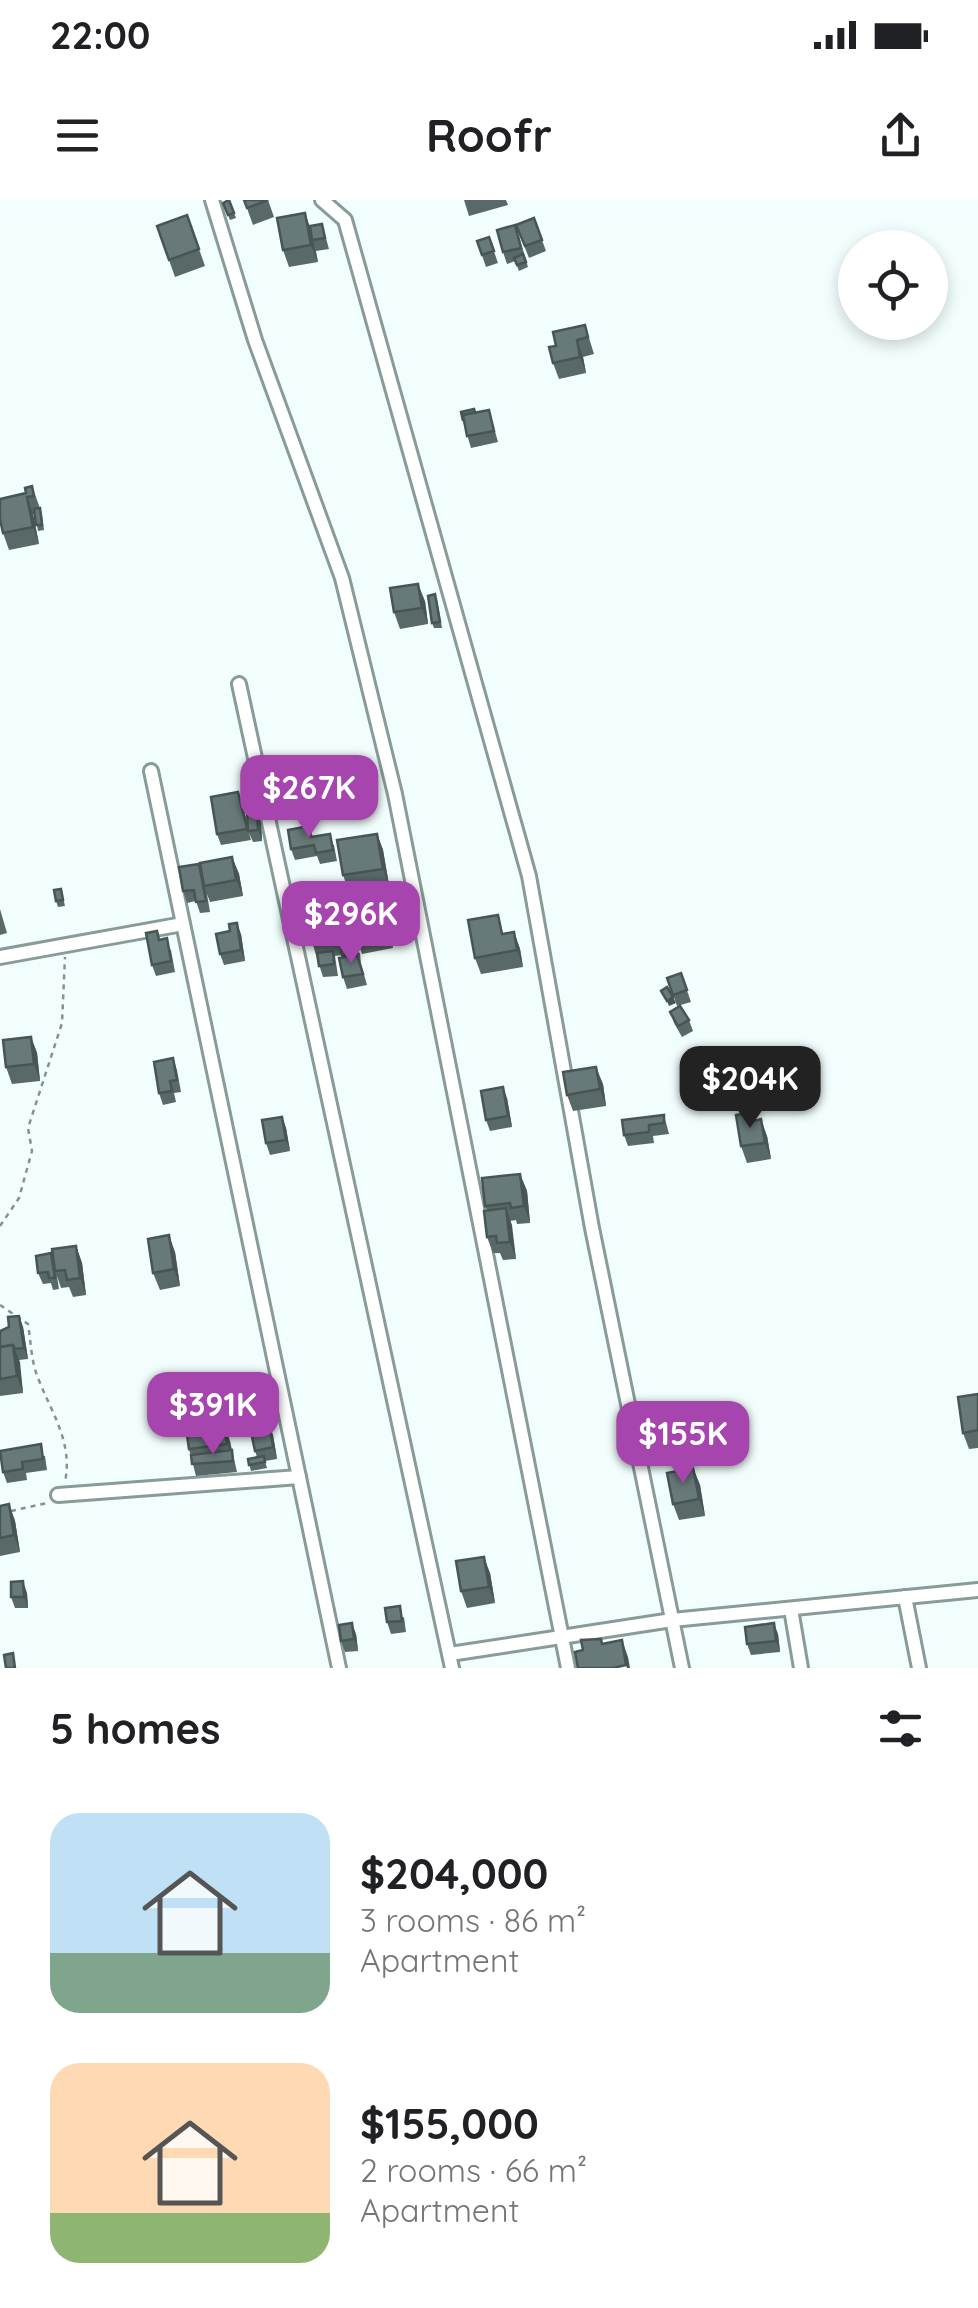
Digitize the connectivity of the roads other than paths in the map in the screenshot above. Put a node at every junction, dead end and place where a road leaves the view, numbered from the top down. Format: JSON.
{"nodes":[{"id":1,"x":212,"y":200,"type":"edge"},
{"id":2,"x":322,"y":200,"type":"edge"},
{"id":3,"x":239,"y":684,"type":"dead end"},
{"id":4,"x":151,"y":772,"type":"dead end"},
{"id":5,"x":183,"y":924,"type":"junction"},
{"id":6,"x":0,"y":958,"type":"edge"},
{"id":7,"x":299,"y":1477,"type":"junction"},
{"id":8,"x":58,"y":1495,"type":"road end"},
{"id":9,"x":978,"y":1590,"type":"edge"},
{"id":10,"x":905,"y":1597,"type":"junction"},
{"id":11,"x":790,"y":1609,"type":"junction"},
{"id":12,"x":672,"y":1620,"type":"junction"},
{"id":13,"x":562,"y":1637,"type":"junction"},
{"id":14,"x":451,"y":1661,"type":"edge"},
{"id":15,"x":339,"y":1668,"type":"edge"},
{"id":16,"x":568,"y":1668,"type":"edge"},
{"id":17,"x":682,"y":1668,"type":"edge"},
{"id":18,"x":801,"y":1668,"type":"edge"},
{"id":19,"x":918,"y":1668,"type":"edge"}],
"edges":[{"from":1,"to":13,"type":"street"},
{"from":2,"to":12,"type":"street"},
{"from":3,"to":14,"type":"street"},
{"from":4,"to":5,"type":"street"},
{"from":5,"to":6,"type":"street"},
{"from":5,"to":7,"type":"street"},
{"from":7,"to":8,"type":"street"},
{"from":7,"to":15,"type":"street"},
{"from":9,"to":10,"type":"street"},
{"from":10,"to":11,"type":"street"},
{"from":10,"to":19,"type":"street"},
{"from":11,"to":12,"type":"street"},
{"from":11,"to":18,"type":"street"},
{"from":12,"to":13,"type":"street"},
{"from":12,"to":17,"type":"street"},
{"from":13,"to":14,"type":"street"},
{"from":13,"to":16,"type":"street"}]}
